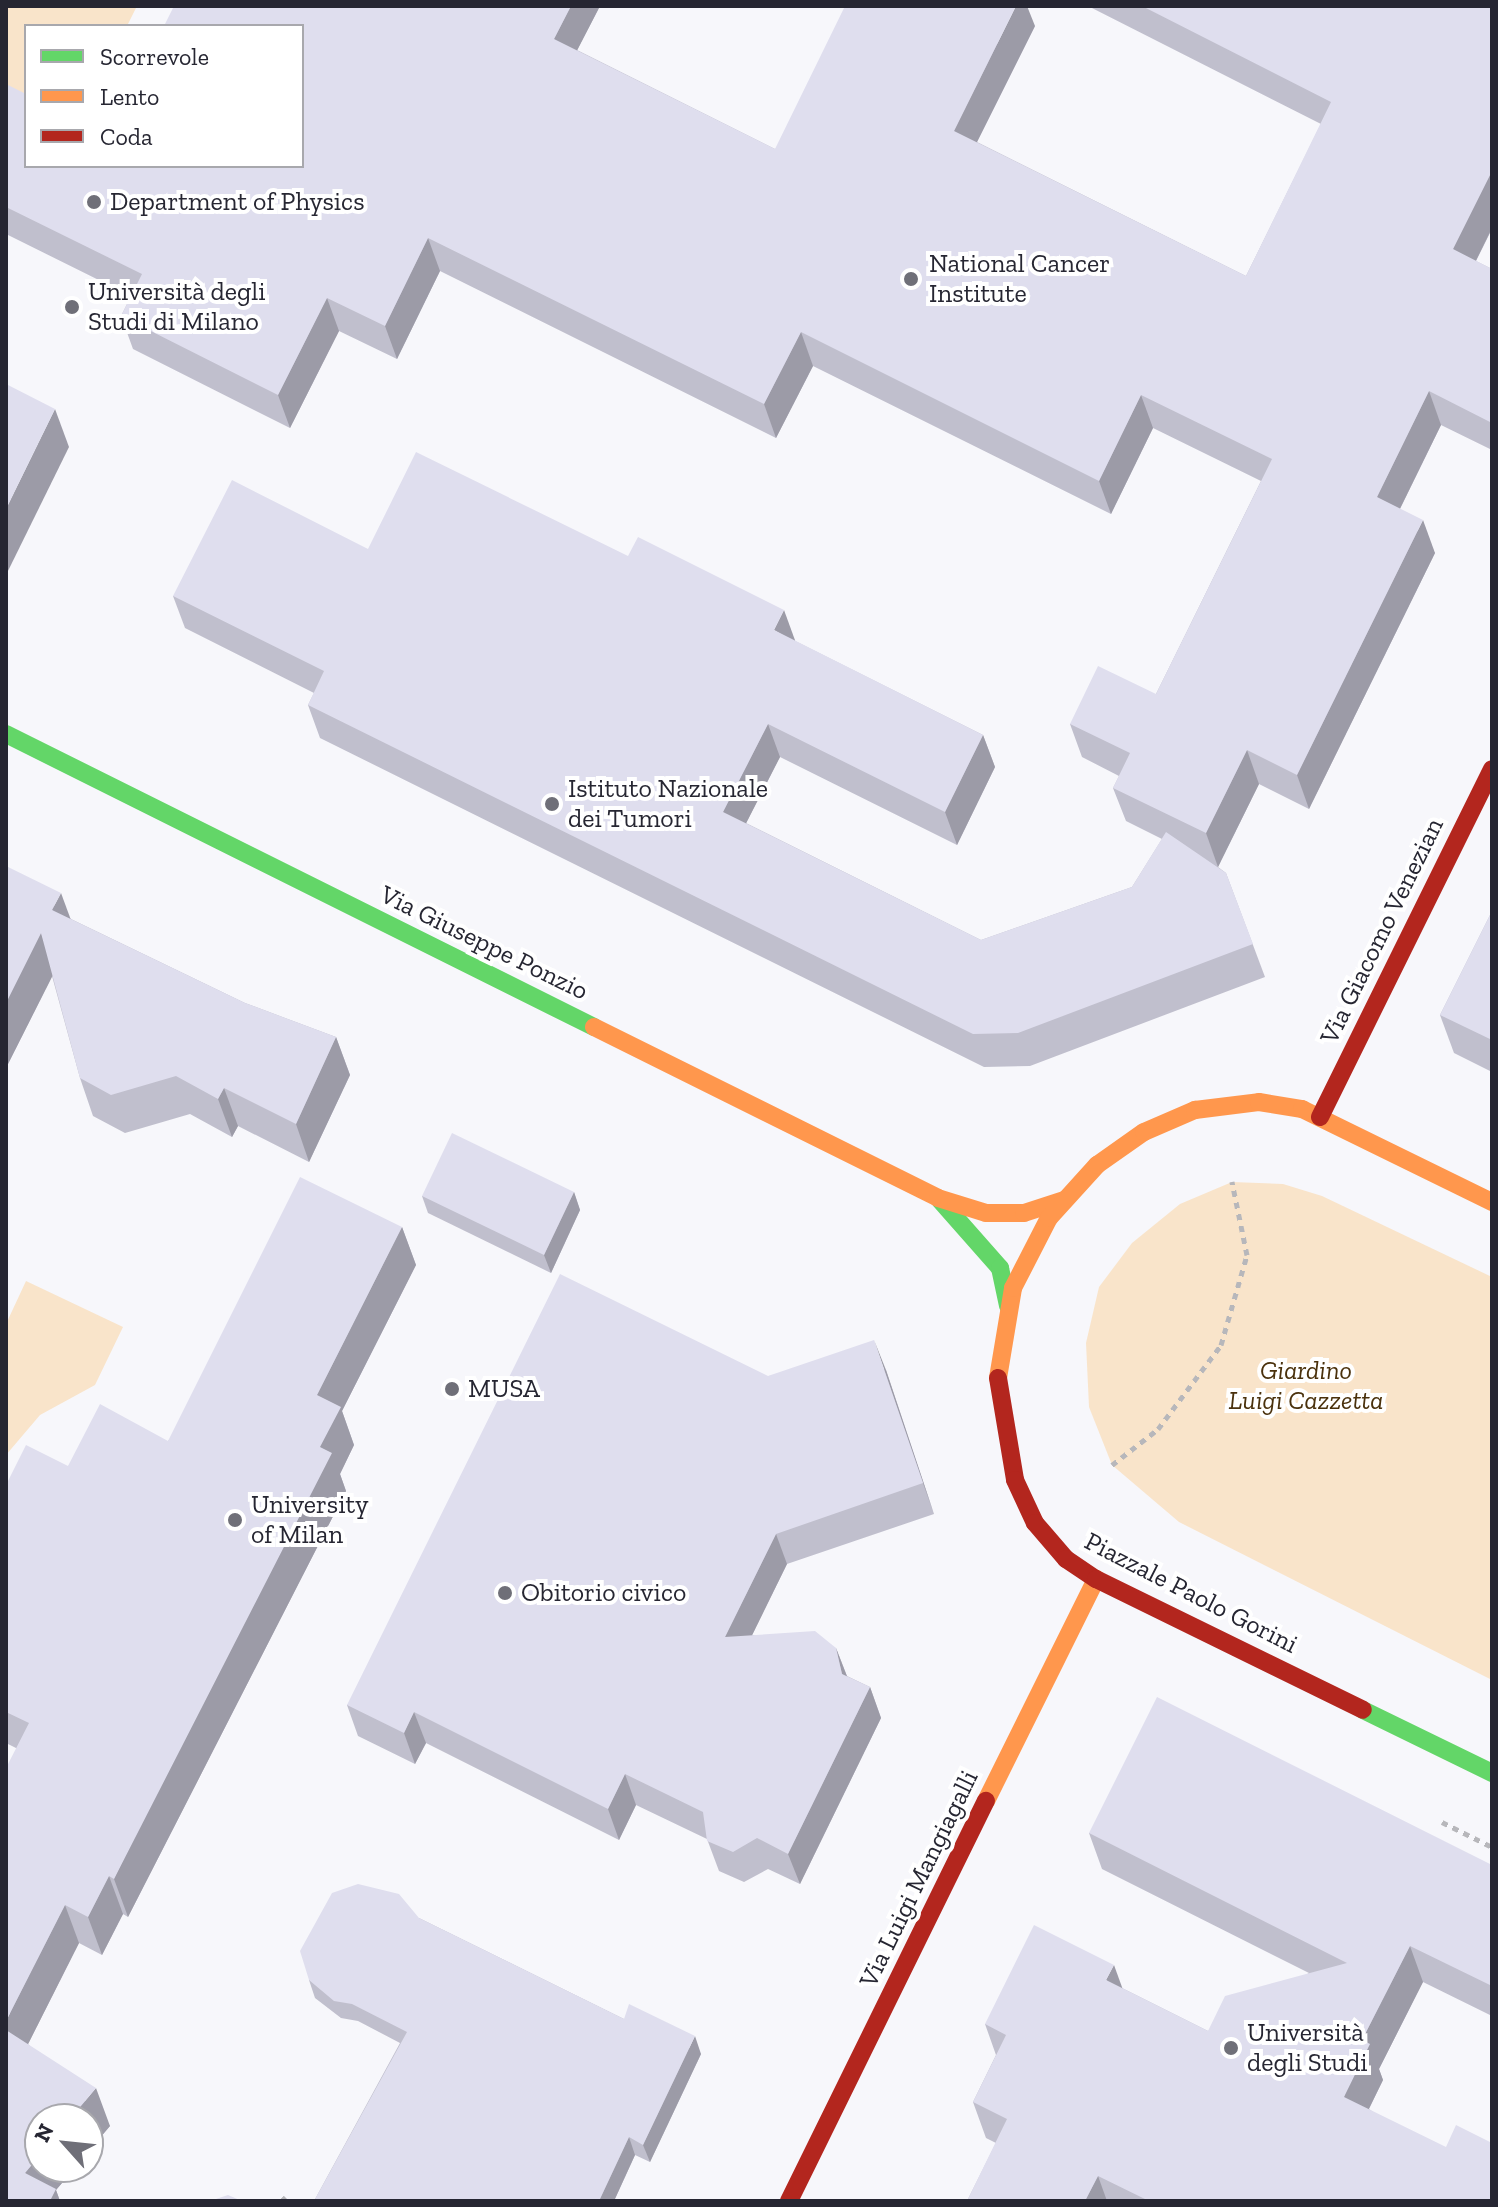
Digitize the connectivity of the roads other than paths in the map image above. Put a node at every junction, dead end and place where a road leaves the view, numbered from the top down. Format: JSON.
{"nodes":[{"id":1,"x":6,"y":734,"type":"edge"},
{"id":2,"x":1492,"y":769,"type":"edge"},
{"id":3,"x":1320,"y":1117,"type":"junction"},
{"id":4,"x":938,"y":1198,"type":"junction"},
{"id":5,"x":1064,"y":1200,"type":"junction"},
{"id":6,"x":1492,"y":1202,"type":"edge"},
{"id":7,"x":1008,"y":1306,"type":"junction"},
{"id":8,"x":1096,"y":1579,"type":"junction"},
{"id":9,"x":1492,"y":1773,"type":"edge"},
{"id":10,"x":789,"y":2201,"type":"edge"}],
"edges":[{"from":1,"to":4,"type":"street","name":"Via Giuseppe Ponzio"},
{"from":2,"to":3,"type":"street","name":"Via Giacomo Venezian"},
{"from":3,"to":5,"type":"street","name":"Piazzale Paolo Gorini"},
{"from":3,"to":6,"type":"street","name":"Piazzale Paolo Gorini"},
{"from":4,"to":5,"type":"street","name":"Piazzale Paolo Gorini"},
{"from":4,"to":7,"type":"street","name":"Piazzale Paolo Gorini"},
{"from":5,"to":7,"type":"street","name":"Piazzale Paolo Gorini"},
{"from":7,"to":8,"type":"street","name":"Piazzale Paolo Gorini"},
{"from":8,"to":9,"type":"street","name":"Piazzale Paolo Gorini"},
{"from":8,"to":10,"type":"street","name":"Via Luigi Mangiagalli"}]}
